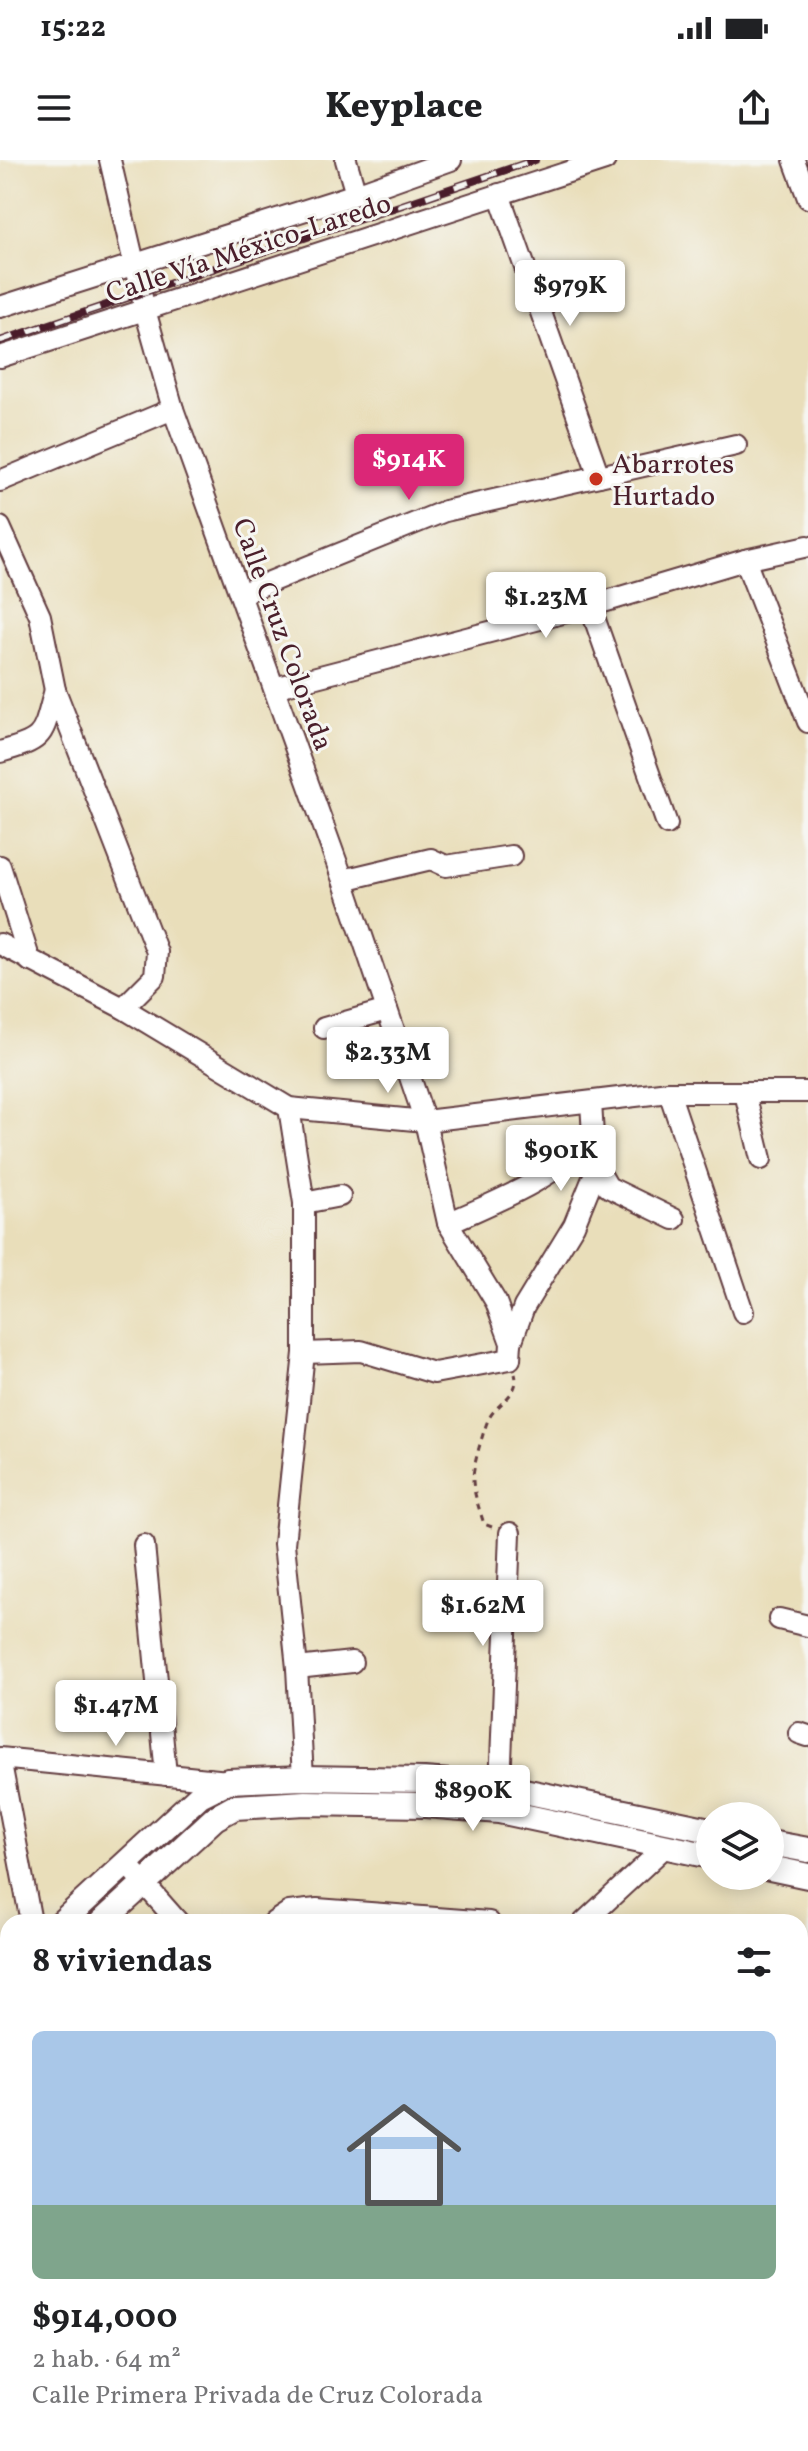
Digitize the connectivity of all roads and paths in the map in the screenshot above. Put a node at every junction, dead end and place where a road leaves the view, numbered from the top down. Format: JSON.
{"nodes":[{"id":1,"x":110,"y":160,"type":"edge"},
{"id":2,"x":346,"y":160,"type":"edge"},
{"id":3,"x":451,"y":160,"type":"edge"},
{"id":4,"x":605,"y":160,"type":"edge"},
{"id":5,"x":794,"y":160,"type":"edge"},
{"id":6,"x":356,"y":194,"type":"junction"},
{"id":7,"x":499,"y":194,"type":"junction"},
{"id":8,"x":808,"y":198,"type":"edge"},
{"id":9,"x":134,"y":264,"type":"junction"},
{"id":10,"x":0,"y":307,"type":"edge"},
{"id":11,"x":145,"y":310,"type":"junction"},
{"id":12,"x":0,"y":357,"type":"edge"},
{"id":13,"x":173,"y":409,"type":"junction"},
{"id":14,"x":736,"y":445,"type":"dead end"},
{"id":15,"x":599,"y":476,"type":"junction"},
{"id":16,"x":0,"y":481,"type":"edge"},
{"id":17,"x":0,"y":527,"type":"edge"},
{"id":18,"x":808,"y":546,"type":"edge"},
{"id":19,"x":745,"y":560,"type":"junction"},
{"id":20,"x":240,"y":594,"type":"junction"},
{"id":21,"x":590,"y":606,"type":"junction"},
{"id":22,"x":274,"y":688,"type":"junction"},
{"id":23,"x":55,"y":690,"type":"junction"},
{"id":24,"x":808,"y":722,"type":"edge"},
{"id":25,"x":0,"y":752,"type":"edge"},
{"id":26,"x":667,"y":824,"type":"dead end"},
{"id":27,"x":511,"y":856,"type":"dead end"},
{"id":28,"x":0,"y":866,"type":"edge"},
{"id":29,"x":343,"y":880,"type":"junction"},
{"id":30,"x":0,"y":944,"type":"edge"},
{"id":31,"x":30,"y":961,"type":"junction"},
{"id":32,"x":123,"y":1008,"type":"junction"},
{"id":33,"x":387,"y":1010,"type":"junction"},
{"id":34,"x":324,"y":1028,"type":"dead end"},
{"id":35,"x":669,"y":1092,"type":"junction"},
{"id":36,"x":808,"y":1092,"type":"edge"},
{"id":37,"x":745,"y":1093,"type":"junction"},
{"id":38,"x":591,"y":1102,"type":"junction"},
{"id":39,"x":289,"y":1108,"type":"junction"},
{"id":40,"x":425,"y":1121,"type":"junction"},
{"id":41,"x":593,"y":1136,"type":"junction"},
{"id":42,"x":761,"y":1159,"type":"dead end"},
{"id":43,"x":597,"y":1168,"type":"junction"},
{"id":44,"x":340,"y":1196,"type":"dead end"},
{"id":45,"x":304,"y":1203,"type":"junction"},
{"id":46,"x":674,"y":1219,"type":"dead end"},
{"id":47,"x":448,"y":1223,"type":"junction"},
{"id":48,"x":743,"y":1312,"type":"dead end"},
{"id":49,"x":510,"y":1351,"type":"junction"},
{"id":50,"x":304,"y":1353,"type":"junction"},
{"id":51,"x":510,"y":1533,"type":"joint"},
{"id":52,"x":144,"y":1545,"type":"dead end"},
{"id":53,"x":779,"y":1619,"type":"dead end"},
{"id":54,"x":808,"y":1626,"type":"edge"},
{"id":55,"x":352,"y":1662,"type":"dead end"},
{"id":56,"x":297,"y":1668,"type":"junction"},
{"id":57,"x":0,"y":1758,"type":"edge"},
{"id":58,"x":166,"y":1775,"type":"junction"},
{"id":59,"x":303,"y":1778,"type":"junction"},
{"id":60,"x":228,"y":1781,"type":"junction"},
{"id":61,"x":500,"y":1786,"type":"junction"},
{"id":62,"x":235,"y":1807,"type":"junction"},
{"id":63,"x":696,"y":1827,"type":"edge"},
{"id":64,"x":666,"y":1846,"type":"junction"},
{"id":65,"x":784,"y":1846,"type":"edge"},
{"id":66,"x":808,"y":1850,"type":"edge"},
{"id":67,"x":696,"y":1853,"type":"edge"},
{"id":68,"x":126,"y":1863,"type":"junction"},
{"id":69,"x":784,"y":1871,"type":"edge"},
{"id":70,"x":808,"y":1876,"type":"edge"},
{"id":71,"x":144,"y":1883,"type":"junction"},
{"id":72,"x":29,"y":1914,"type":"edge"},
{"id":73,"x":71,"y":1914,"type":"edge"},
{"id":74,"x":111,"y":1914,"type":"edge"},
{"id":75,"x":171,"y":1914,"type":"edge"},
{"id":76,"x":286,"y":1914,"type":"edge"},
{"id":77,"x":383,"y":1914,"type":"edge"},
{"id":78,"x":593,"y":1914,"type":"edge"}],
"edges":[{"from":1,"to":9,"type":"street","name":"Calle Cruz Colorada"},
{"from":2,"to":6,"type":"street"},
{"from":3,"to":6,"type":"street"},
{"from":4,"to":7,"type":"street","name":"Calle Vía México-Laredo"},
{"from":5,"to":8,"type":"street"},
{"from":6,"to":9,"type":"street"},
{"from":7,"to":11,"type":"street","name":"Calle Vía México-Laredo"},
{"from":7,"to":15,"type":"street"},
{"from":9,"to":10,"type":"street"},
{"from":9,"to":11,"type":"street","name":"Calle Cruz Colorada"},
{"from":11,"to":12,"type":"street","name":"Calle Vía México-Laredo"},
{"from":11,"to":13,"type":"street","name":"Calle Cruz Colorada"},
{"from":13,"to":16,"type":"street"},
{"from":13,"to":20,"type":"street","name":"Calle Cruz Colorada"},
{"from":14,"to":15,"type":"street"},
{"from":15,"to":20,"type":"street"},
{"from":17,"to":23,"type":"street"},
{"from":18,"to":19,"type":"street"},
{"from":19,"to":21,"type":"street"},
{"from":19,"to":24,"type":"street"},
{"from":20,"to":22,"type":"street","name":"Calle Cruz Colorada"},
{"from":21,"to":22,"type":"street"},
{"from":21,"to":26,"type":"street"},
{"from":22,"to":29,"type":"street","name":"Calle Cruz Colorada"},
{"from":23,"to":25,"type":"street"},
{"from":23,"to":32,"type":"street"},
{"from":27,"to":29,"type":"street"},
{"from":28,"to":31,"type":"street"},
{"from":29,"to":33,"type":"street","name":"Calle Cruz Colorada"},
{"from":30,"to":31,"type":"street"},
{"from":31,"to":32,"type":"street"},
{"from":32,"to":39,"type":"street"},
{"from":33,"to":34,"type":"street"},
{"from":33,"to":40,"type":"street","name":"Calle Cruz Colorada"},
{"from":35,"to":37,"type":"street"},
{"from":35,"to":38,"type":"street"},
{"from":35,"to":48,"type":"street"},
{"from":36,"to":37,"type":"street"},
{"from":37,"to":42,"type":"street"},
{"from":38,"to":40,"type":"street"},
{"from":38,"to":41,"type":"street"},
{"from":39,"to":40,"type":"street"},
{"from":39,"to":45,"type":"street"},
{"from":40,"to":47,"type":"street","name":"Calle Cruz Colorada"},
{"from":41,"to":43,"type":"street"},
{"from":41,"to":47,"type":"street"},
{"from":43,"to":46,"type":"street"},
{"from":43,"to":49,"type":"street"},
{"from":44,"to":45,"type":"street"},
{"from":45,"to":50,"type":"street"},
{"from":47,"to":49,"type":"street","name":"Calle Cruz Colorada"},
{"from":49,"to":50,"type":"street"},
{"from":49,"to":51,"type":"path"},
{"from":50,"to":56,"type":"street"},
{"from":51,"to":61,"type":"street"},
{"from":52,"to":58,"type":"street"},
{"from":53,"to":54,"type":"street"},
{"from":55,"to":56,"type":"street"},
{"from":56,"to":59,"type":"street"},
{"from":57,"to":58,"type":"street"},
{"from":57,"to":72,"type":"street"},
{"from":58,"to":60,"type":"street"},
{"from":59,"to":60,"type":"street"},
{"from":59,"to":61,"type":"street"},
{"from":60,"to":62,"type":"street"},
{"from":60,"to":68,"type":"street"},
{"from":61,"to":63,"type":"street"},
{"from":62,"to":64,"type":"street"},
{"from":62,"to":71,"type":"street"},
{"from":64,"to":67,"type":"street"},
{"from":64,"to":78,"type":"street"},
{"from":65,"to":66,"type":"street"},
{"from":68,"to":71,"type":"street"},
{"from":68,"to":73,"type":"street"},
{"from":69,"to":70,"type":"street"},
{"from":71,"to":74,"type":"street"},
{"from":71,"to":75,"type":"street"},
{"from":76,"to":77,"type":"street"}]}
